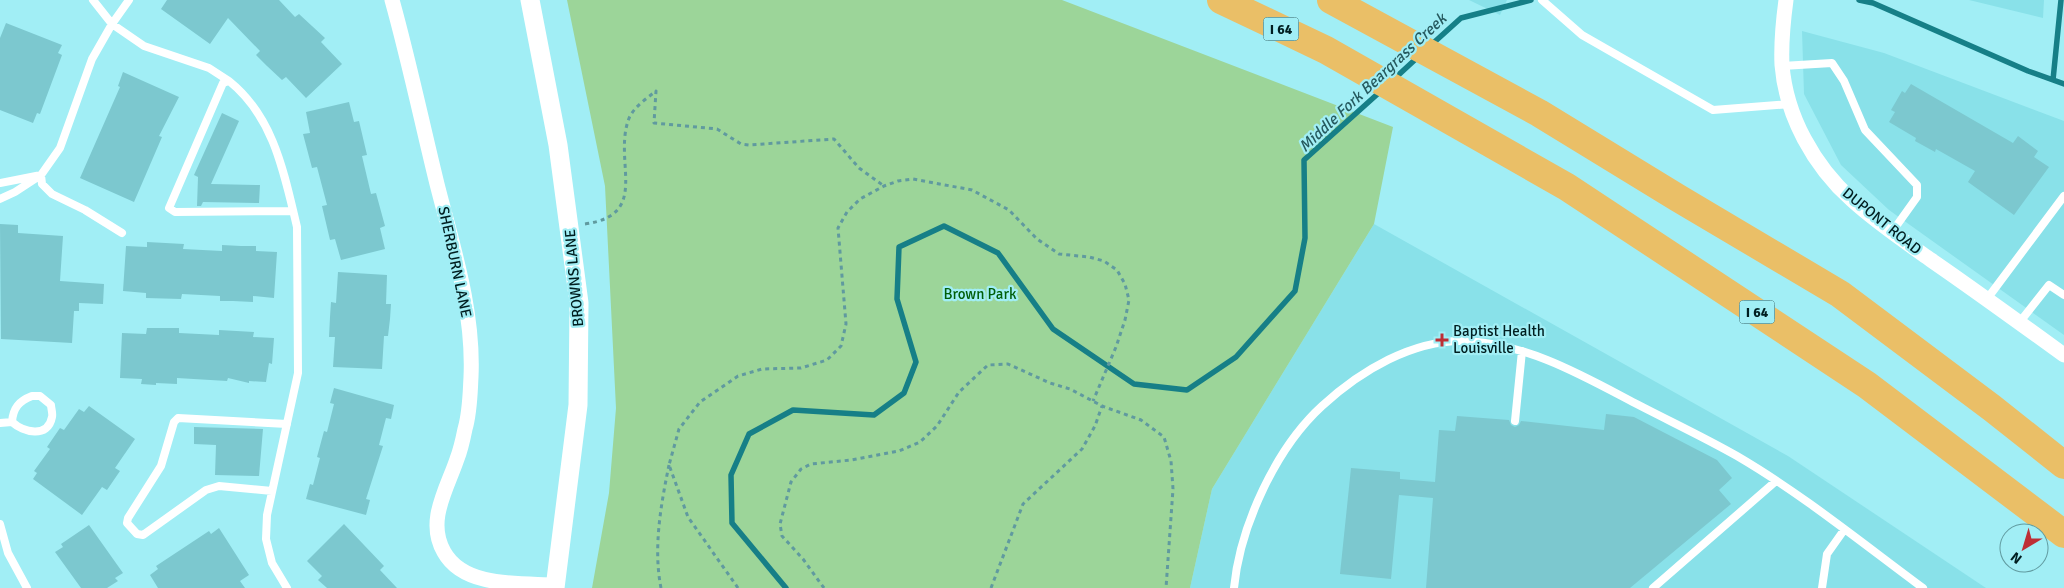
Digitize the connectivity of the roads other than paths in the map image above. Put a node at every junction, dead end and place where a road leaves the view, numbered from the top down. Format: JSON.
{"nodes":[{"id":1,"x":93,"y":0,"type":"edge"},
{"id":2,"x":129,"y":0,"type":"edge"},
{"id":3,"x":392,"y":0,"type":"edge"},
{"id":4,"x":530,"y":0,"type":"edge"},
{"id":5,"x":1222,"y":0,"type":"edge"},
{"id":6,"x":1331,"y":0,"type":"edge"},
{"id":7,"x":1542,"y":0,"type":"edge"},
{"id":8,"x":1785,"y":7,"type":"edge"},
{"id":9,"x":112,"y":24,"type":"junction"},
{"id":10,"x":1782,"y":66,"type":"junction"},
{"id":11,"x":229,"y":81,"type":"junction"},
{"id":12,"x":1790,"y":104,"type":"junction"},
{"id":13,"x":41,"y":175,"type":"junction"},
{"id":14,"x":0,"y":183,"type":"edge"},
{"id":15,"x":2064,"y":196,"type":"edge"},
{"id":16,"x":0,"y":199,"type":"edge"},
{"id":17,"x":293,"y":211,"type":"junction"},
{"id":18,"x":1892,"y":232,"type":"junction"},
{"id":19,"x":122,"y":233,"type":"dead end"},
{"id":20,"x":2064,"y":295,"type":"edge"},
{"id":21,"x":1987,"y":299,"type":"junction"},
{"id":22,"x":2019,"y":322,"type":"junction"},
{"id":23,"x":1522,"y":350,"type":"junction"},
{"id":24,"x":2064,"y":355,"type":"edge"},
{"id":25,"x":1515,"y":421,"type":"dead end"},
{"id":26,"x":12,"y":422,"type":"junction"},
{"id":27,"x":0,"y":423,"type":"edge"},
{"id":28,"x":287,"y":424,"type":"junction"},
{"id":29,"x":2064,"y":465,"type":"edge"},
{"id":30,"x":1776,"y":481,"type":"junction"},
{"id":31,"x":272,"y":491,"type":"junction"},
{"id":32,"x":0,"y":524,"type":"edge"},
{"id":33,"x":1844,"y":530,"type":"junction"},
{"id":34,"x":2064,"y":534,"type":"edge"},
{"id":35,"x":555,"y":587,"type":"edge"},
{"id":36,"x":27,"y":588,"type":"edge"},
{"id":37,"x":287,"y":588,"type":"edge"},
{"id":38,"x":1234,"y":588,"type":"edge"},
{"id":39,"x":1653,"y":588,"type":"edge"},
{"id":40,"x":1822,"y":588,"type":"edge"},
{"id":41,"x":1923,"y":588,"type":"edge"}],
"edges":[{"from":1,"to":9,"type":"lane"},
{"from":2,"to":9,"type":"lane"},
{"from":3,"to":35,"type":"street","name":"SHERBURN LANE"},
{"from":4,"to":35,"type":"street","name":"BROWNS LANE"},
{"from":5,"to":34,"type":"highway","number":"I 64"},
{"from":6,"to":29,"type":"highway"},
{"from":7,"to":12,"type":"lane"},
{"from":8,"to":10,"type":"street","name":"DUPONT ROAD"},
{"from":9,"to":11,"type":"lane"},
{"from":9,"to":13,"type":"lane"},
{"from":10,"to":12,"type":"street","name":"DUPONT ROAD"},
{"from":10,"to":18,"type":"lane"},
{"from":11,"to":17,"type":"lane"},
{"from":11,"to":17,"type":"lane"},
{"from":12,"to":18,"type":"street","name":"DUPONT ROAD"},
{"from":13,"to":14,"type":"lane"},
{"from":13,"to":16,"type":"lane"},
{"from":13,"to":19,"type":"lane"},
{"from":15,"to":21,"type":"lane"},
{"from":17,"to":28,"type":"lane"},
{"from":18,"to":21,"type":"street","name":"DUPONT ROAD"},
{"from":20,"to":22,"type":"lane"},
{"from":21,"to":22,"type":"street","name":"DUPONT ROAD"},
{"from":22,"to":24,"type":"street","name":"DUPONT ROAD"},
{"from":23,"to":25,"type":"lane"},
{"from":23,"to":30,"type":"lane"},
{"from":23,"to":38,"type":"lane"},
{"from":26,"to":26,"type":"lane"},
{"from":26,"to":27,"type":"lane"},
{"from":28,"to":31,"type":"lane"},
{"from":28,"to":31,"type":"lane"},
{"from":30,"to":33,"type":"lane"},
{"from":30,"to":39,"type":"lane"},
{"from":31,"to":37,"type":"lane"},
{"from":32,"to":36,"type":"lane"},
{"from":33,"to":40,"type":"lane"},
{"from":33,"to":41,"type":"lane"}]}
